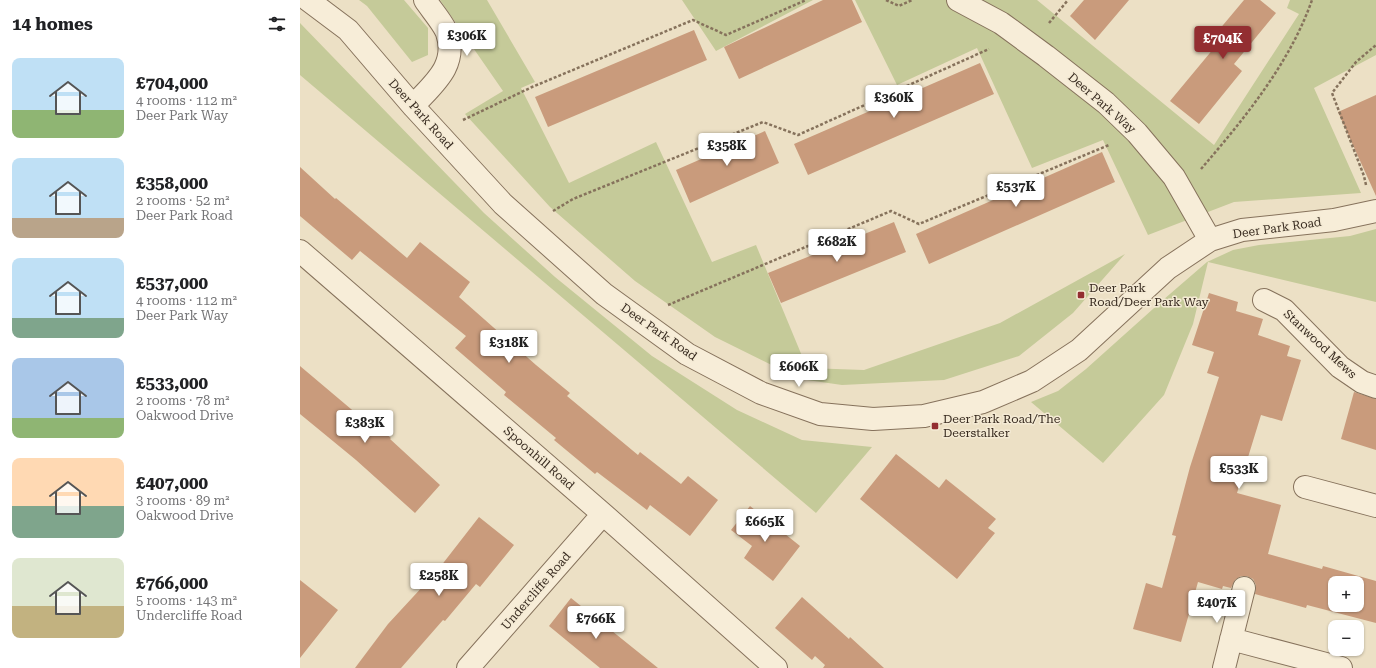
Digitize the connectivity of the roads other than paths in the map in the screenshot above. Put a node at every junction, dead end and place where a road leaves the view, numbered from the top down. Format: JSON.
{"nodes":[{"id":1,"x":308,"y":0,"type":"edge"},
{"id":2,"x":425,"y":0,"type":"edge"},
{"id":3,"x":958,"y":0,"type":"edge"},
{"id":4,"x":413,"y":106,"type":"junction"},
{"id":5,"x":1374,"y":212,"type":"edge"},
{"id":6,"x":1210,"y":240,"type":"junction"},
{"id":7,"x":300,"y":251,"type":"edge"},
{"id":8,"x":1264,"y":300,"type":"dead end"},
{"id":9,"x":1376,"y":387,"type":"edge"},
{"id":10,"x":1305,"y":487,"type":"dead end"},
{"id":11,"x":1376,"y":506,"type":"edge"},
{"id":12,"x":603,"y":514,"type":"junction"},
{"id":13,"x":1244,"y":588,"type":"dead end"},
{"id":14,"x":1231,"y":639,"type":"junction"},
{"id":15,"x":468,"y":668,"type":"edge"},
{"id":16,"x":776,"y":668,"type":"edge"},
{"id":17,"x":1224,"y":668,"type":"edge"},
{"id":18,"x":1341,"y":668,"type":"edge"}],
"edges":[{"from":1,"to":4,"type":"street","name":"Deer Park Road"},
{"from":2,"to":4,"type":"street"},
{"from":3,"to":6,"type":"street","name":"Deer Park Way"},
{"from":4,"to":6,"type":"street","name":"Deer Park Road"},
{"from":5,"to":6,"type":"street","name":"Deer Park Road"},
{"from":7,"to":12,"type":"street","name":"Spoonhill Road"},
{"from":8,"to":9,"type":"street","name":"Stanwood Mews"},
{"from":10,"to":11,"type":"street"},
{"from":12,"to":15,"type":"street","name":"Undercliffe Road"},
{"from":12,"to":16,"type":"street","name":"Spoonhill Road"},
{"from":13,"to":14,"type":"street"},
{"from":14,"to":17,"type":"street"},
{"from":14,"to":18,"type":"street"}]}
